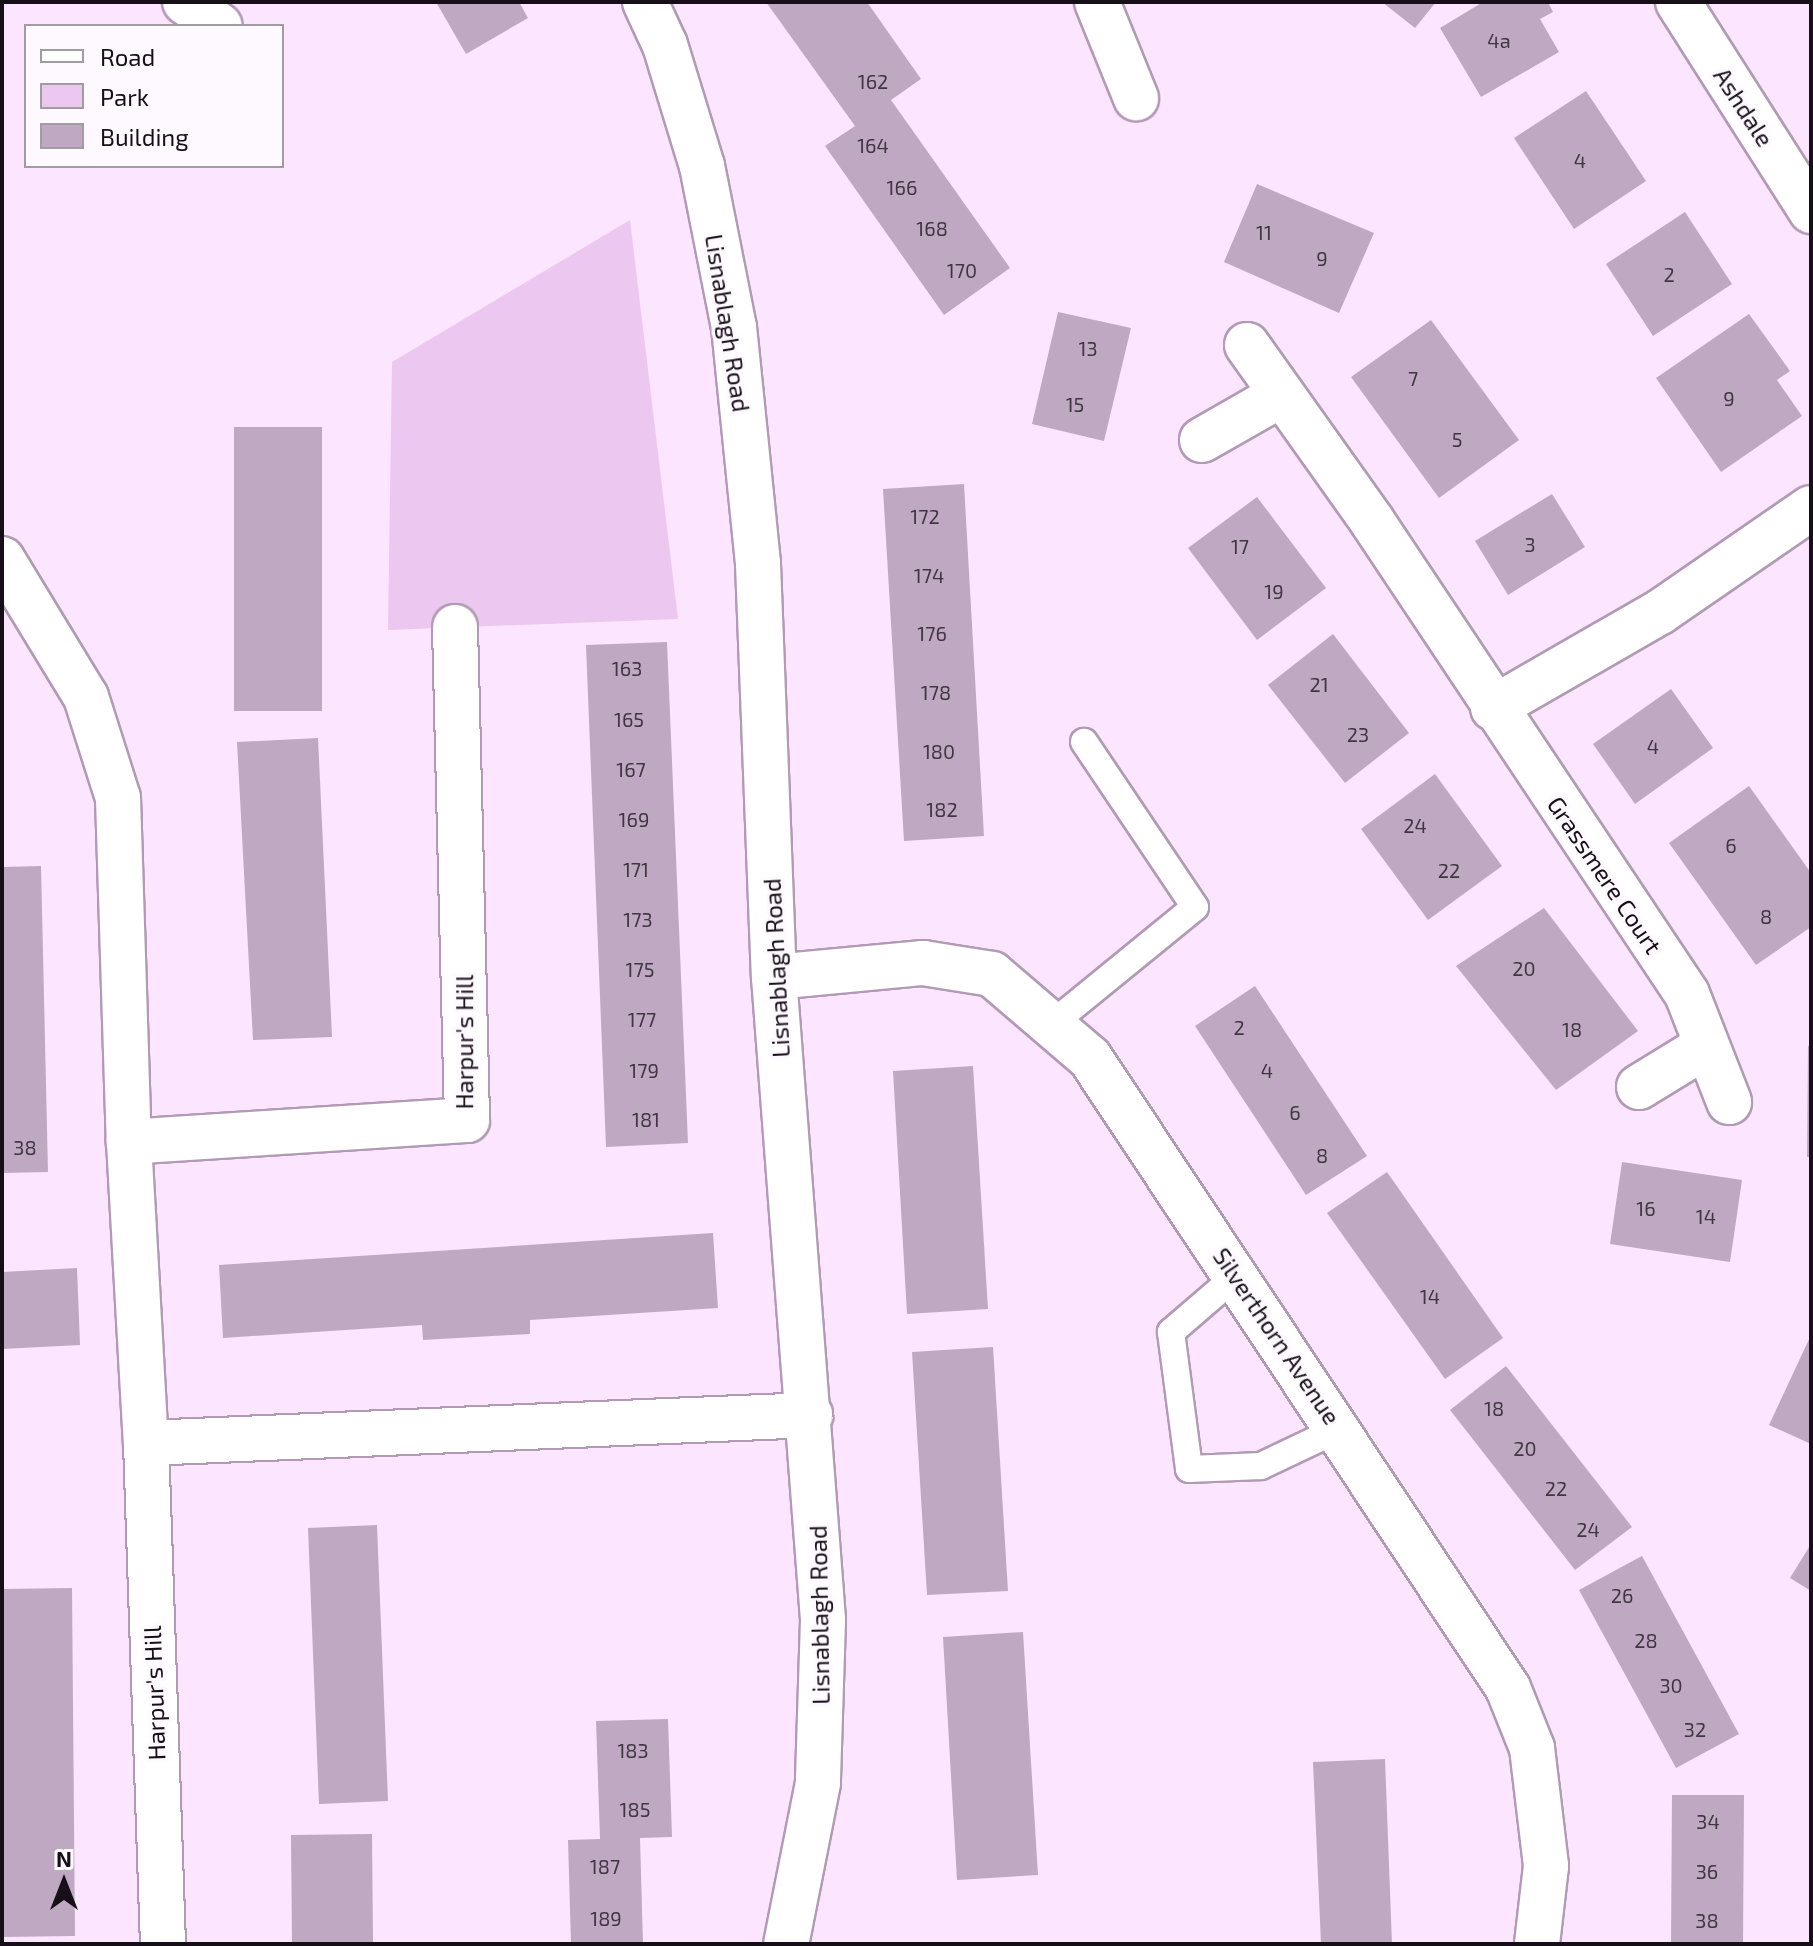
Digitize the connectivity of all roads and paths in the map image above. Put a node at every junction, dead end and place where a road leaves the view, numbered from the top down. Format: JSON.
{"nodes":[{"id":1,"x":185,"y":2,"type":"edge"},
{"id":2,"x":645,"y":2,"type":"edge"},
{"id":3,"x":1097,"y":2,"type":"edge"},
{"id":4,"x":1678,"y":2,"type":"edge"},
{"id":5,"x":217,"y":24,"type":"edge"},
{"id":6,"x":1136,"y":98,"type":"dead end"},
{"id":7,"x":1811,"y":211,"type":"edge"},
{"id":8,"x":1247,"y":345,"type":"dead end"},
{"id":9,"x":1281,"y":395,"type":"junction"},
{"id":10,"x":1202,"y":440,"type":"dead end"},
{"id":11,"x":1811,"y":508,"type":"edge"},
{"id":12,"x":2,"y":559,"type":"edge"},
{"id":13,"x":455,"y":627,"type":"dead end"},
{"id":14,"x":1493,"y":708,"type":"junction"},
{"id":15,"x":1084,"y":742,"type":"dead end"},
{"id":16,"x":774,"y":977,"type":"junction"},
{"id":17,"x":1053,"y":1023,"type":"junction"},
{"id":18,"x":1706,"y":1046,"type":"junction"},
{"id":19,"x":1639,"y":1087,"type":"dead end"},
{"id":20,"x":1729,"y":1102,"type":"dead end"},
{"id":21,"x":129,"y":1142,"type":"junction"},
{"id":22,"x":1236,"y":1276,"type":"junction"},
{"id":23,"x":810,"y":1415,"type":"junction"},
{"id":24,"x":1339,"y":1429,"type":"junction"},
{"id":25,"x":146,"y":1443,"type":"junction"},
{"id":26,"x":163,"y":1944,"type":"edge"},
{"id":27,"x":786,"y":1944,"type":"edge"},
{"id":28,"x":1537,"y":1944,"type":"edge"}],
"edges":[{"from":1,"to":5,"type":"street"},
{"from":2,"to":16,"type":"street","name":"Lisnablagh Road"},
{"from":3,"to":6,"type":"street"},
{"from":4,"to":7,"type":"street","name":"Ashdale"},
{"from":8,"to":9,"type":"street","name":"Grassmere Court"},
{"from":9,"to":10,"type":"street"},
{"from":9,"to":14,"type":"street","name":"Grassmere Court"},
{"from":11,"to":14,"type":"street"},
{"from":12,"to":21,"type":"street","name":"Harpur's Hill"},
{"from":13,"to":21,"type":"street","name":"Harpur's Hill"},
{"from":14,"to":18,"type":"street","name":"Grassmere Court"},
{"from":15,"to":17,"type":"lane"},
{"from":16,"to":17,"type":"street","name":"Silverthorn Avenue"},
{"from":16,"to":23,"type":"street","name":"Lisnablagh Road"},
{"from":17,"to":22,"type":"street","name":"Silverthorn Avenue"},
{"from":18,"to":19,"type":"street"},
{"from":18,"to":20,"type":"street","name":"Grassmere Court"},
{"from":21,"to":25,"type":"street","name":"Harpur's Hill"},
{"from":22,"to":24,"type":"street","name":"Silverthorn Avenue"},
{"from":22,"to":24,"type":"lane"},
{"from":23,"to":25,"type":"street"},
{"from":23,"to":27,"type":"street","name":"Lisnablagh Road"},
{"from":24,"to":28,"type":"street","name":"Silverthorn Avenue"},
{"from":25,"to":26,"type":"street","name":"Harpur's Hill"}]}
